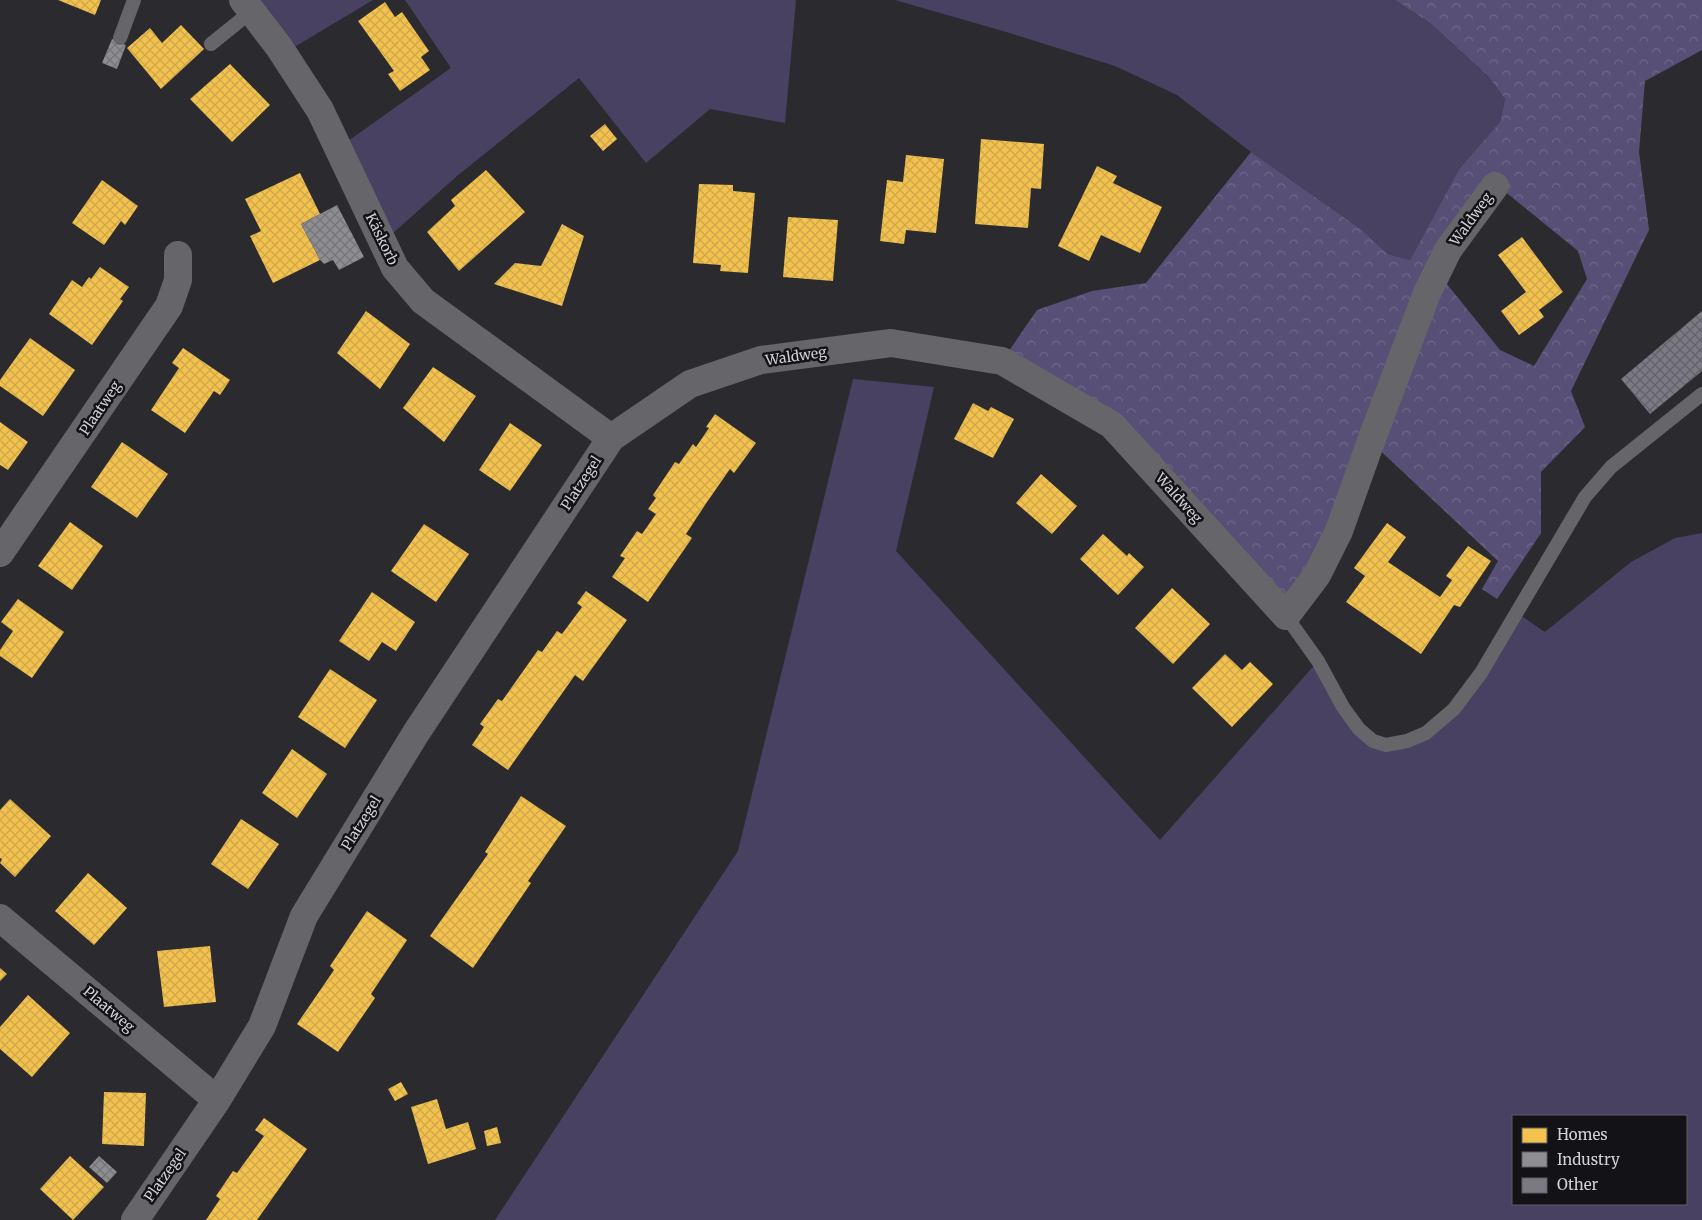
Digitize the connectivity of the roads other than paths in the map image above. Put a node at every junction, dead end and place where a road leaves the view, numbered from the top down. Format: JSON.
{"nodes":[{"id":1,"x":134,"y":0,"type":"edge"},
{"id":2,"x":246,"y":3,"type":"edge"},
{"id":3,"x":120,"y":38,"type":"dead end"},
{"id":4,"x":210,"y":44,"type":"dead end"},
{"id":5,"x":1495,"y":186,"type":"dead end"},
{"id":6,"x":178,"y":255,"type":"dead end"},
{"id":7,"x":1702,"y":394,"type":"edge"},
{"id":8,"x":611,"y":438,"type":"junction"},
{"id":9,"x":0,"y":553,"type":"edge"},
{"id":10,"x":1286,"y":616,"type":"junction"},
{"id":11,"x":0,"y":918,"type":"edge"},
{"id":12,"x":217,"y":1100,"type":"junction"},
{"id":13,"x":135,"y":1220,"type":"edge"}],
"edges":[{"from":1,"to":3,"type":"lane"},
{"from":2,"to":4,"type":"lane"},
{"from":2,"to":8,"type":"street","name":"Käskorb"},
{"from":5,"to":10,"type":"street","name":"Waldweg"},
{"from":6,"to":9,"type":"street","name":"Plaatweg"},
{"from":7,"to":10,"type":"lane"},
{"from":8,"to":10,"type":"street","name":"Waldweg"},
{"from":8,"to":12,"type":"street","name":"Platzegel"},
{"from":11,"to":12,"type":"street","name":"Plaatweg"},
{"from":12,"to":13,"type":"street","name":"Platzegel"}]}
